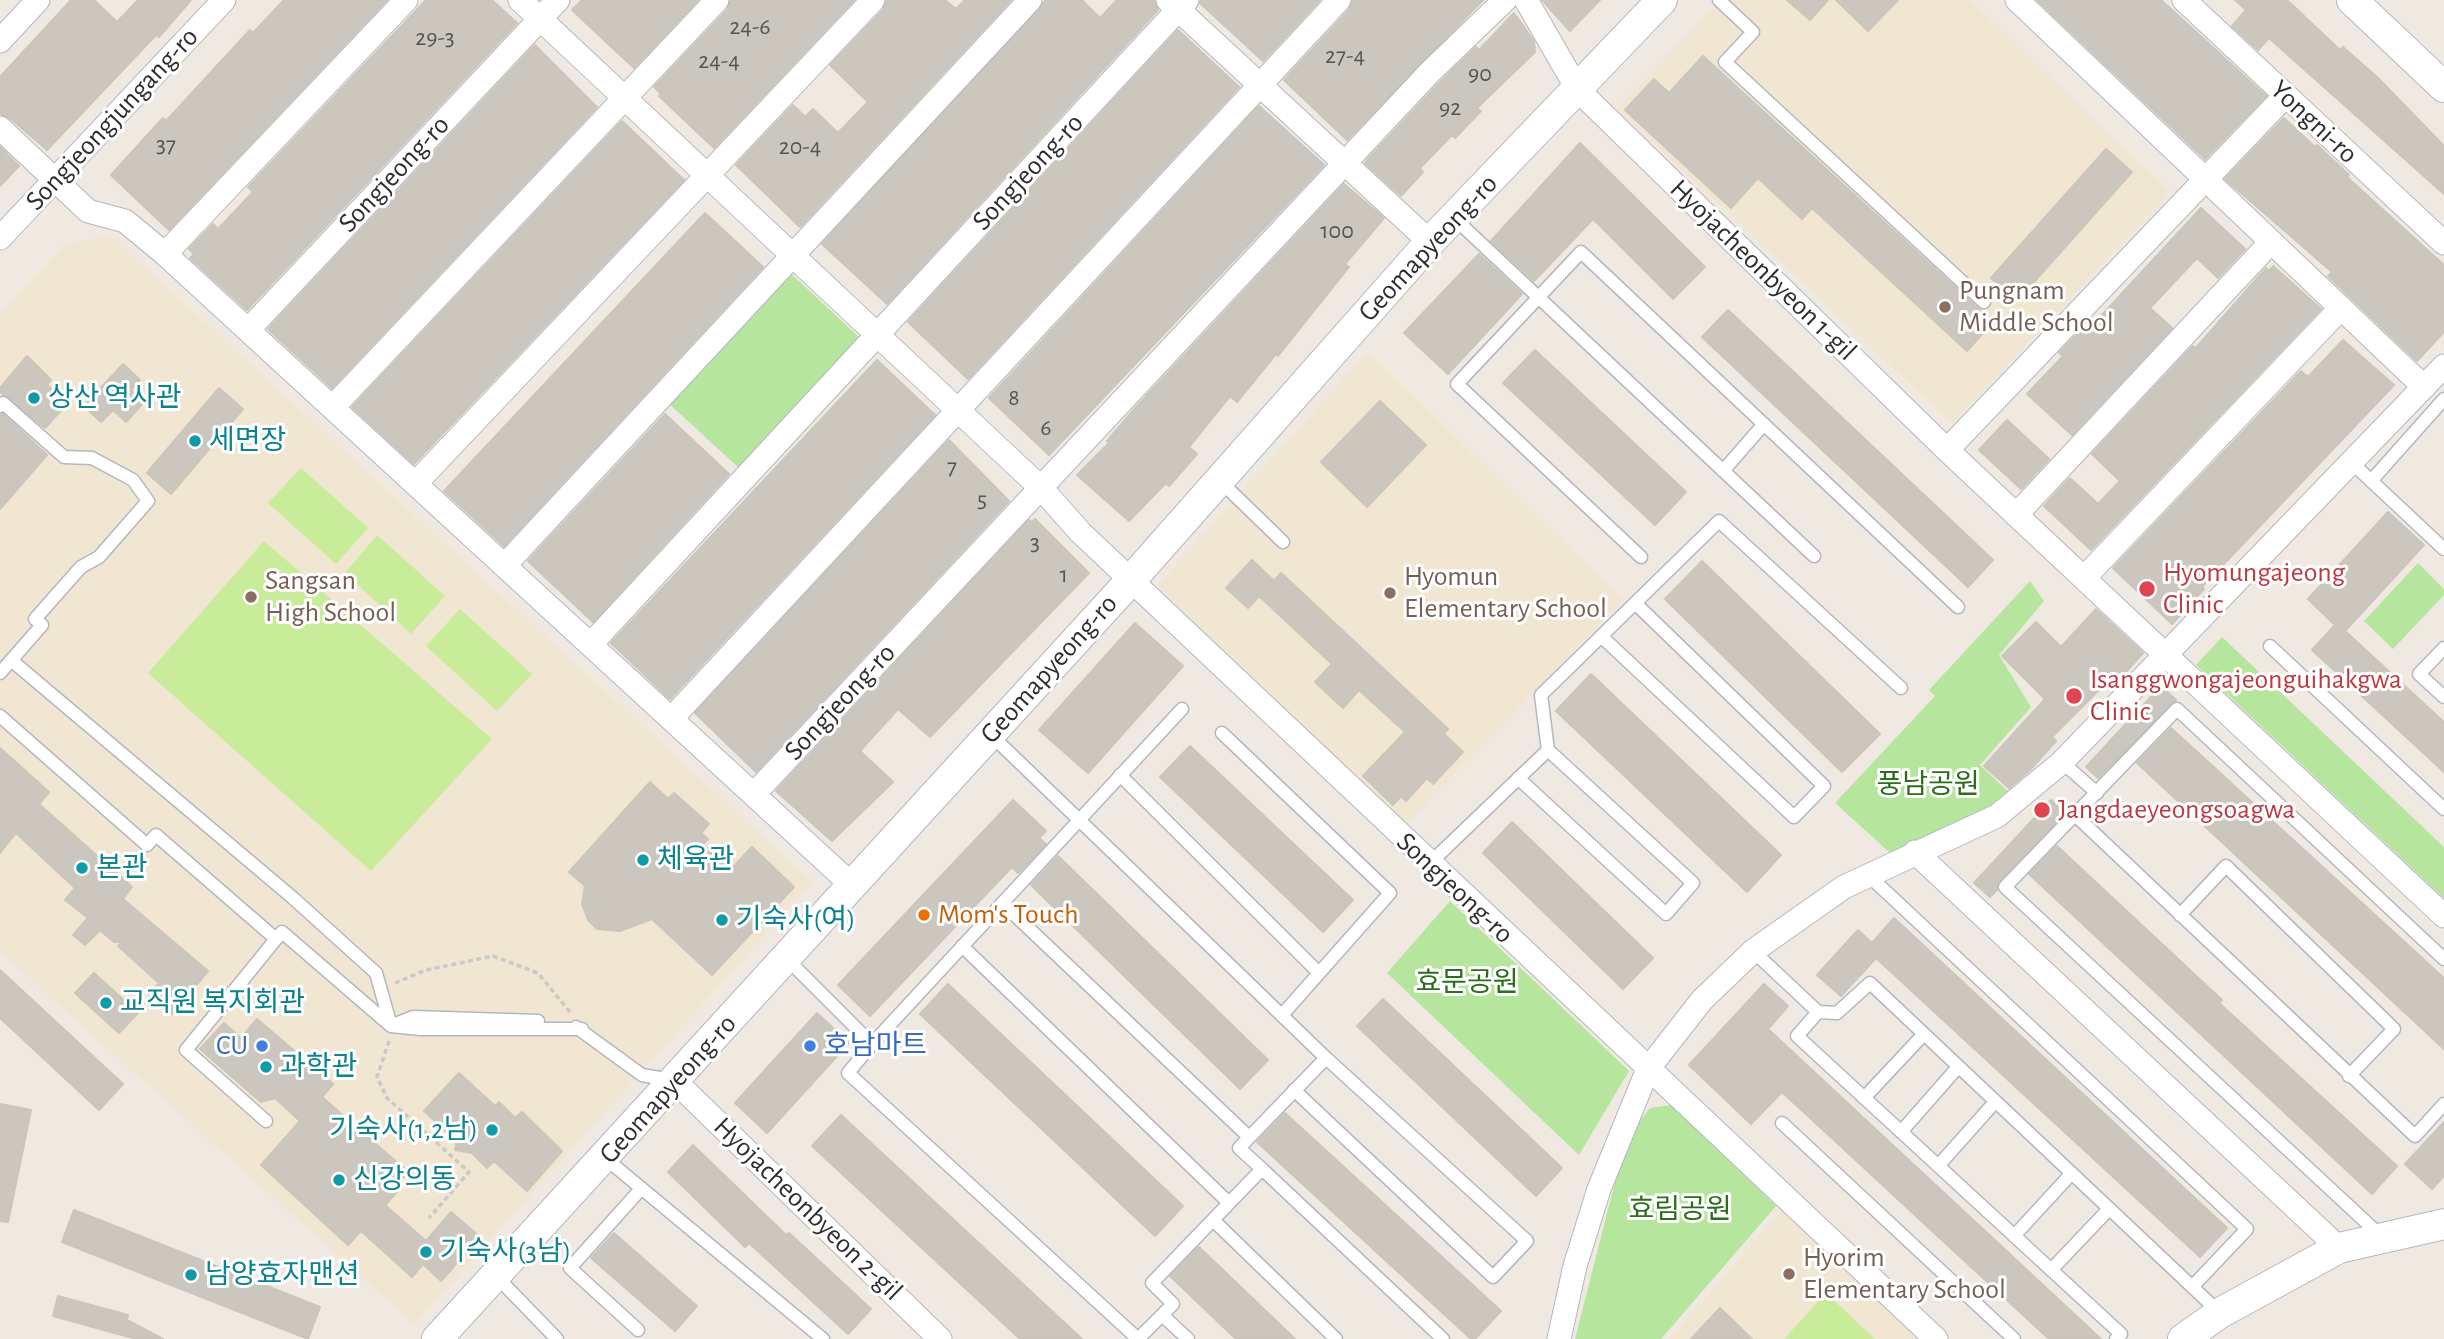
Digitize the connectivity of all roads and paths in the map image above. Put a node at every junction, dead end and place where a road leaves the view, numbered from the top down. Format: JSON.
{"nodes":[{"id":1,"x":38,"y":0,"type":"edge"},
{"id":2,"x":224,"y":0,"type":"edge"},
{"id":3,"x":406,"y":0,"type":"edge"},
{"id":4,"x":520,"y":0,"type":"edge"},
{"id":5,"x":558,"y":0,"type":"edge"},
{"id":6,"x":717,"y":0,"type":"edge"},
{"id":7,"x":873,"y":0,"type":"edge"},
{"id":8,"x":1030,"y":0,"type":"edge"},
{"id":9,"x":1339,"y":0,"type":"edge"},
{"id":10,"x":1505,"y":0,"type":"edge"},
{"id":11,"x":1526,"y":0,"type":"edge"},
{"id":12,"x":1662,"y":0,"type":"edge"},
{"id":13,"x":1719,"y":0,"type":"edge"},
{"id":14,"x":2017,"y":0,"type":"edge"},
{"id":15,"x":2184,"y":0,"type":"edge"},
{"id":16,"x":2352,"y":0,"type":"edge"},
{"id":17,"x":1178,"y":3,"type":"edge"},
{"id":18,"x":540,"y":19,"type":"junction"},
{"id":19,"x":0,"y":41,"type":"edge"},
{"id":20,"x":1259,"y":86,"type":"junction"},
{"id":21,"x":2444,"y":87,"type":"edge"},
{"id":22,"x":1578,"y":90,"type":"junction"},
{"id":23,"x":2286,"y":96,"type":"junction"},
{"id":24,"x":624,"y":98,"type":"junction"},
{"id":25,"x":0,"y":128,"type":"edge"},
{"id":26,"x":1343,"y":164,"type":"junction"},
{"id":27,"x":707,"y":176,"type":"junction"},
{"id":28,"x":2206,"y":180,"type":"junction"},
{"id":29,"x":55,"y":181,"type":"junction"},
{"id":30,"x":1454,"y":218,"type":"junction"},
{"id":31,"x":0,"y":238,"type":"edge"},
{"id":32,"x":2272,"y":242,"type":"junction"},
{"id":33,"x":1430,"y":243,"type":"junction"},
{"id":34,"x":2444,"y":243,"type":"edge"},
{"id":35,"x":165,"y":254,"type":"junction"},
{"id":36,"x":792,"y":255,"type":"junction"},
{"id":37,"x":1539,"y":298,"type":"junction"},
{"id":38,"x":1984,"y":302,"type":"dead end"},
{"id":39,"x":2341,"y":308,"type":"junction"},
{"id":40,"x":248,"y":330,"type":"junction"},
{"id":41,"x":877,"y":335,"type":"junction"},
{"id":42,"x":2444,"y":366,"type":"edge"},
{"id":43,"x":2424,"y":387,"type":"junction"},
{"id":44,"x":2444,"y":399,"type":"edge"},
{"id":45,"x":0,"y":407,"type":"edge"},
{"id":46,"x":332,"y":407,"type":"junction"},
{"id":47,"x":958,"y":410,"type":"junction"},
{"id":48,"x":1764,"y":424,"type":"junction"},
{"id":49,"x":1947,"y":450,"type":"junction"},
{"id":50,"x":2351,"y":462,"type":"junction"},
{"id":51,"x":1723,"y":471,"type":"junction"},
{"id":52,"x":1218,"y":479,"type":"junction"},
{"id":53,"x":2371,"y":481,"type":"junction"},
{"id":54,"x":416,"y":483,"type":"junction"},
{"id":55,"x":1041,"y":488,"type":"junction"},
{"id":56,"x":2016,"y":515,"type":"junction"},
{"id":57,"x":1283,"y":542,"type":"dead end"},
{"id":58,"x":2444,"y":549,"type":"edge"},
{"id":59,"x":1814,"y":556,"type":"dead end"},
{"id":60,"x":1641,"y":557,"type":"dead end"},
{"id":61,"x":505,"y":565,"type":"junction"},
{"id":62,"x":2084,"y":578,"type":"junction"},
{"id":63,"x":1132,"y":579,"type":"junction"},
{"id":64,"x":1635,"y":603,"type":"junction"},
{"id":65,"x":1958,"y":607,"type":"dead end"},
{"id":66,"x":1601,"y":636,"type":"junction"},
{"id":67,"x":591,"y":644,"type":"junction"},
{"id":68,"x":2270,"y":646,"type":"dead end"},
{"id":69,"x":2444,"y":648,"type":"edge"},
{"id":70,"x":2166,"y":655,"type":"junction"},
{"id":71,"x":11,"y":660,"type":"junction"},
{"id":72,"x":0,"y":673,"type":"edge"},
{"id":73,"x":1900,"y":688,"type":"dead end"},
{"id":74,"x":2444,"y":697,"type":"edge"},
{"id":75,"x":1182,"y":709,"type":"dead end"},
{"id":76,"x":0,"y":716,"type":"edge"},
{"id":77,"x":672,"y":718,"type":"junction"},
{"id":78,"x":1223,"y":733,"type":"dead end"},
{"id":79,"x":990,"y":734,"type":"junction"},
{"id":80,"x":1548,"y":750,"type":"junction"},
{"id":81,"x":2062,"y":762,"type":"junction"},
{"id":82,"x":1120,"y":775,"type":"junction"},
{"id":83,"x":1518,"y":778,"type":"junction"},
{"id":84,"x":755,"y":793,"type":"junction"},
{"id":85,"x":2097,"y":793,"type":"junction"},
{"id":86,"x":2444,"y":809,"type":"edge"},
{"id":87,"x":2075,"y":815,"type":"junction"},
{"id":88,"x":1077,"y":820,"type":"junction"},
{"id":89,"x":1915,"y":852,"type":"junction"},
{"id":90,"x":1429,"y":864,"type":"junction"},
{"id":91,"x":1868,"y":875,"type":"junction"},
{"id":92,"x":853,"y":886,"type":"junction"},
{"id":93,"x":1002,"y":903,"type":"junction"},
{"id":94,"x":2180,"y":915,"type":"junction"},
{"id":95,"x":2444,"y":916,"type":"edge"},
{"id":96,"x":276,"y":939,"type":"junction"},
{"id":97,"x":962,"y":946,"type":"junction"},
{"id":98,"x":1753,"y":951,"type":"junction"},
{"id":99,"x":786,"y":958,"type":"junction"},
{"id":100,"x":2444,"y":959,"type":"edge"},
{"id":101,"x":1319,"y":973,"type":"junction"},
{"id":102,"x":380,"y":987,"type":"junction"},
{"id":103,"x":570,"y":1012,"type":"dead end"},
{"id":104,"x":1818,"y":1012,"type":"junction"},
{"id":105,"x":1282,"y":1015,"type":"junction"},
{"id":106,"x":391,"y":1026,"type":"junction"},
{"id":107,"x":1923,"y":1035,"type":"junction"},
{"id":108,"x":872,"y":1044,"type":"junction"},
{"id":109,"x":388,"y":1052,"type":"dead end"},
{"id":110,"x":1326,"y":1058,"type":"junction"},
{"id":111,"x":1958,"y":1067,"type":"junction"},
{"id":112,"x":1648,"y":1069,"type":"junction"},
{"id":113,"x":2350,"y":1076,"type":"junction"},
{"id":114,"x":675,"y":1081,"type":"junction"},
{"id":115,"x":1294,"y":1090,"type":"junction"},
{"id":116,"x":1864,"y":1098,"type":"junction"},
{"id":117,"x":1995,"y":1102,"type":"junction"},
{"id":118,"x":2444,"y":1104,"type":"edge"},
{"id":119,"x":266,"y":1121,"type":"dead end"},
{"id":120,"x":1782,"y":1123,"type":"dead end"},
{"id":121,"x":1901,"y":1132,"type":"junction"},
{"id":122,"x":1249,"y":1137,"type":"junction"},
{"id":123,"x":605,"y":1158,"type":"junction"},
{"id":124,"x":1938,"y":1167,"type":"junction"},
{"id":125,"x":1262,"y":1169,"type":"junction"},
{"id":126,"x":2071,"y":1174,"type":"junction"},
{"id":127,"x":640,"y":1190,"type":"junction"},
{"id":128,"x":1229,"y":1203,"type":"junction"},
{"id":129,"x":2109,"y":1209,"type":"junction"},
{"id":130,"x":429,"y":1217,"type":"dead end"},
{"id":131,"x":1213,"y":1220,"type":"junction"},
{"id":132,"x":2444,"y":1224,"type":"edge"},
{"id":133,"x":2014,"y":1236,"type":"junction"},
{"id":134,"x":2382,"y":1237,"type":"junction"},
{"id":135,"x":2339,"y":1248,"type":"junction"},
{"id":136,"x":2051,"y":1270,"type":"junction"},
{"id":137,"x":494,"y":1274,"type":"junction"},
{"id":138,"x":2192,"y":1287,"type":"junction"},
{"id":139,"x":2220,"y":1313,"type":"junction"},
{"id":140,"x":1162,"y":1315,"type":"junction"},
{"id":141,"x":638,"y":1330,"type":"dead end"},
{"id":142,"x":437,"y":1339,"type":"edge"},
{"id":143,"x":557,"y":1339,"type":"edge"},
{"id":144,"x":823,"y":1339,"type":"edge"},
{"id":145,"x":940,"y":1339,"type":"edge"},
{"id":146,"x":1138,"y":1339,"type":"edge"},
{"id":147,"x":1188,"y":1339,"type":"edge"},
{"id":148,"x":1336,"y":1339,"type":"edge"},
{"id":149,"x":1443,"y":1339,"type":"edge"},
{"id":150,"x":1559,"y":1339,"type":"edge"},
{"id":151,"x":1936,"y":1339,"type":"edge"},
{"id":152,"x":2014,"y":1339,"type":"edge"},
{"id":153,"x":2116,"y":1339,"type":"edge"},
{"id":154,"x":2183,"y":1339,"type":"edge"}],
"edges":[{"from":1,"to":19,"type":"street"},
{"from":2,"to":29,"type":"street","name":"Songjeongjungang-ro"},
{"from":3,"to":35,"type":"street"},
{"from":4,"to":18,"type":"street","name":"Songjeong-ro"},
{"from":5,"to":18,"type":"street","name":"Songjeong-ro"},
{"from":6,"to":24,"type":"street"},
{"from":7,"to":27,"type":"street"},
{"from":8,"to":36,"type":"street"},
{"from":9,"to":20,"type":"street"},
{"from":10,"to":26,"type":"street","name":"Songjeong-ro"},
{"from":11,"to":22,"type":"street","name":"Hyojacheonbyeon 1-gil"},
{"from":12,"to":22,"type":"street","name":"Geomapyeong-ro"},
{"from":13,"to":38,"type":"lane"},
{"from":14,"to":28,"type":"street"},
{"from":15,"to":23,"type":"street","name":"Yongni-ro"},
{"from":16,"to":21,"type":"street"},
{"from":17,"to":20,"type":"street"},
{"from":17,"to":41,"type":"street","name":"Songjeong-ro"},
{"from":18,"to":24,"type":"street","name":"Songjeong-ro"},
{"from":18,"to":40,"type":"street","name":"Songjeong-ro"},
{"from":20,"to":26,"type":"street"},
{"from":20,"to":47,"type":"street"},
{"from":22,"to":30,"type":"street","name":"Geomapyeong-ro"},
{"from":22,"to":49,"type":"street","name":"Hyojacheonbyeon 1-gil"},
{"from":23,"to":28,"type":"street"},
{"from":23,"to":34,"type":"street","name":"Yongni-ro"},
{"from":24,"to":27,"type":"street","name":"Songjeong-ro"},
{"from":24,"to":46,"type":"street"},
{"from":25,"to":29,"type":"street"},
{"from":26,"to":33,"type":"street"},
{"from":26,"to":55,"type":"street","name":"Songjeong-ro"},
{"from":27,"to":36,"type":"street","name":"Songjeong-ro"},
{"from":27,"to":54,"type":"street"},
{"from":28,"to":32,"type":"street"},
{"from":28,"to":49,"type":"street"},
{"from":29,"to":31,"type":"street","name":"Songjeongjungang-ro"},
{"from":29,"to":35,"type":"street"},
{"from":30,"to":33,"type":"street","name":"Geomapyeong-ro"},
{"from":30,"to":37,"type":"lane"},
{"from":32,"to":39,"type":"street"},
{"from":32,"to":56,"type":"street"},
{"from":33,"to":52,"type":"street","name":"Geomapyeong-ro"},
{"from":35,"to":40,"type":"street"},
{"from":36,"to":41,"type":"street","name":"Songjeong-ro"},
{"from":36,"to":61,"type":"street"},
{"from":37,"to":48,"type":"lane"},
{"from":37,"to":51,"type":"lane"},
{"from":37,"to":60,"type":"lane"},
{"from":39,"to":43,"type":"street"},
{"from":39,"to":62,"type":"street"},
{"from":40,"to":46,"type":"street"},
{"from":41,"to":47,"type":"street","name":"Songjeong-ro"},
{"from":41,"to":67,"type":"street","name":"Songjeong-ro"},
{"from":42,"to":43,"type":"street"},
{"from":43,"to":50,"type":"street"},
{"from":44,"to":53,"type":"lane"},
{"from":45,"to":71,"type":"lane"},
{"from":46,"to":54,"type":"street"},
{"from":47,"to":55,"type":"street","name":"Songjeong-ro"},
{"from":47,"to":77,"type":"street"},
{"from":48,"to":51,"type":"lane"},
{"from":48,"to":65,"type":"lane"},
{"from":49,"to":56,"type":"street","name":"Hyojacheonbyeon 1-gil"},
{"from":50,"to":53,"type":"lane"},
{"from":50,"to":70,"type":"street"},
{"from":51,"to":59,"type":"lane"},
{"from":52,"to":57,"type":"lane"},
{"from":52,"to":63,"type":"street","name":"Geomapyeong-ro"},
{"from":53,"to":58,"type":"lane"},
{"from":54,"to":61,"type":"street"},
{"from":55,"to":63,"type":"street","name":"Songjeong-ro"},
{"from":55,"to":84,"type":"street","name":"Songjeong-ro"},
{"from":56,"to":62,"type":"street","name":"Hyojacheonbyeon 1-gil"},
{"from":61,"to":67,"type":"street"},
{"from":62,"to":70,"type":"street","name":"Hyojacheonbyeon 1-gil"},
{"from":63,"to":79,"type":"street","name":"Geomapyeong-ro"},
{"from":63,"to":90,"type":"street","name":"Songjeong-ro"},
{"from":64,"to":66,"type":"lane"},
{"from":64,"to":66,"type":"lane"},
{"from":64,"to":73,"type":"lane"},
{"from":66,"to":80,"type":"lane"},
{"from":67,"to":77,"type":"street"},
{"from":68,"to":86,"type":"lane"},
{"from":69,"to":74,"type":"lane"},
{"from":70,"to":81,"type":"street"},
{"from":70,"to":95,"type":"street","name":"Hyojacheonbyeon 1-gil"},
{"from":71,"to":72,"type":"lane"},
{"from":71,"to":102,"type":"lane"},
{"from":75,"to":82,"type":"lane"},
{"from":76,"to":96,"type":"lane"},
{"from":77,"to":84,"type":"street"},
{"from":78,"to":101,"type":"lane"},
{"from":79,"to":88,"type":"lane"},
{"from":79,"to":92,"type":"street","name":"Geomapyeong-ro"},
{"from":80,"to":83,"type":"lane"},
{"from":80,"to":83,"type":"lane"},
{"from":81,"to":85,"type":"lane"},
{"from":81,"to":89,"type":"street"},
{"from":82,"to":88,"type":"lane"},
{"from":82,"to":101,"type":"lane"},
{"from":83,"to":90,"type":"lane"},
{"from":84,"to":92,"type":"street"},
{"from":85,"to":87,"type":"lane"},
{"from":85,"to":100,"type":"lane"},
{"from":87,"to":94,"type":"lane"},
{"from":87,"to":134,"type":"lane"},
{"from":88,"to":93,"type":"lane"},
{"from":88,"to":105,"type":"lane"},
{"from":89,"to":91,"type":"street"},
{"from":89,"to":135,"type":"street"},
{"from":90,"to":112,"type":"street","name":"Songjeong-ro"},
{"from":91,"to":98,"type":"street"},
{"from":91,"to":138,"type":"lane"},
{"from":92,"to":99,"type":"street","name":"Geomapyeong-ro"},
{"from":93,"to":97,"type":"lane"},
{"from":93,"to":122,"type":"lane"},
{"from":94,"to":113,"type":"lane"},
{"from":94,"to":113,"type":"lane"},
{"from":96,"to":106,"type":"lane"},
{"from":96,"to":119,"type":"lane"},
{"from":97,"to":108,"type":"lane"},
{"from":97,"to":128,"type":"lane"},
{"from":98,"to":104,"type":"lane"},
{"from":98,"to":112,"type":"street"},
{"from":99,"to":108,"type":"lane"},
{"from":99,"to":114,"type":"street","name":"Geomapyeong-ro"},
{"from":101,"to":105,"type":"lane"},
{"from":102,"to":103,"type":"path"},
{"from":102,"to":106,"type":"lane"},
{"from":104,"to":107,"type":"lane"},
{"from":104,"to":116,"type":"lane"},
{"from":105,"to":110,"type":"lane"},
{"from":106,"to":114,"type":"lane"},
{"from":107,"to":111,"type":"lane"},
{"from":107,"to":116,"type":"lane"},
{"from":108,"to":146,"type":"lane"},
{"from":109,"to":130,"type":"path"},
{"from":110,"to":115,"type":"lane"},
{"from":110,"to":115,"type":"lane"},
{"from":111,"to":117,"type":"lane"},
{"from":111,"to":121,"type":"lane"},
{"from":112,"to":150,"type":"street"},
{"from":112,"to":151,"type":"street","name":"Songjeong-ro"},
{"from":113,"to":118,"type":"lane"},
{"from":114,"to":123,"type":"street","name":"Geomapyeong-ro"},
{"from":114,"to":145,"type":"street","name":"Hyojacheonbyeon 2-gil"},
{"from":115,"to":122,"type":"lane"},
{"from":116,"to":121,"type":"lane"},
{"from":117,"to":124,"type":"lane"},
{"from":117,"to":126,"type":"lane"},
{"from":120,"to":152,"type":"lane"},
{"from":121,"to":124,"type":"lane"},
{"from":122,"to":125,"type":"lane"},
{"from":123,"to":127,"type":"lane"},
{"from":123,"to":137,"type":"street","name":"Geomapyeong-ro"},
{"from":124,"to":133,"type":"lane"},
{"from":125,"to":128,"type":"lane"},
{"from":125,"to":149,"type":"lane"},
{"from":126,"to":129,"type":"lane"},
{"from":126,"to":133,"type":"lane"},
{"from":127,"to":141,"type":"lane"},
{"from":127,"to":144,"type":"lane"},
{"from":128,"to":131,"type":"lane"},
{"from":129,"to":136,"type":"lane"},
{"from":129,"to":138,"type":"lane"},
{"from":131,"to":140,"type":"lane"},
{"from":131,"to":148,"type":"lane"},
{"from":132,"to":134,"type":"street"},
{"from":133,"to":136,"type":"lane"},
{"from":134,"to":135,"type":"street"},
{"from":135,"to":139,"type":"street"},
{"from":136,"to":153,"type":"lane"},
{"from":137,"to":142,"type":"street","name":"Geomapyeong-ro"},
{"from":137,"to":143,"type":"lane"},
{"from":138,"to":139,"type":"lane"},
{"from":139,"to":154,"type":"street"},
{"from":140,"to":146,"type":"lane"},
{"from":140,"to":147,"type":"lane"}]}
